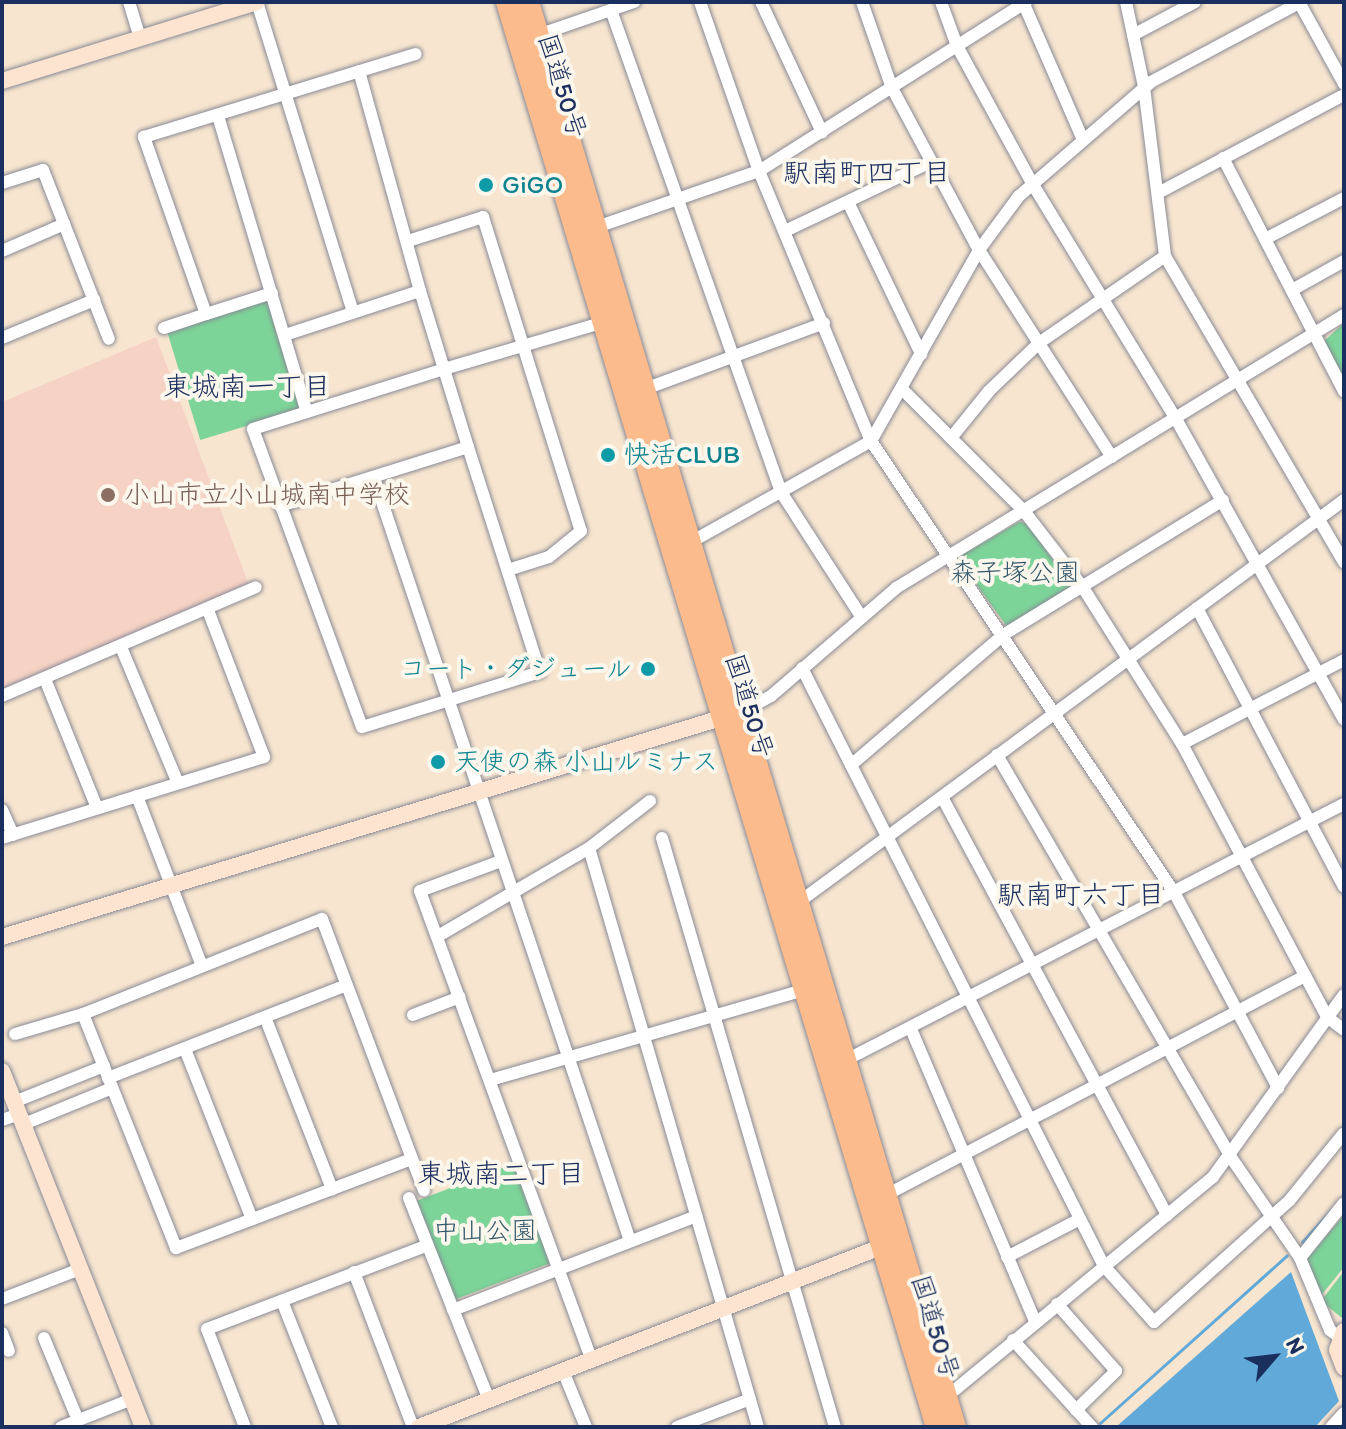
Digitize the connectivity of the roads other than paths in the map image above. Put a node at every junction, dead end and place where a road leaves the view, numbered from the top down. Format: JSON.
{"nodes":[{"id":1,"x":129,"y":2,"type":"edge"},
{"id":2,"x":257,"y":2,"type":"edge"},
{"id":3,"x":507,"y":2,"type":"edge"},
{"id":4,"x":528,"y":2,"type":"edge"},
{"id":5,"x":634,"y":2,"type":"edge"},
{"id":6,"x":700,"y":2,"type":"edge"},
{"id":7,"x":761,"y":2,"type":"edge"},
{"id":8,"x":862,"y":2,"type":"edge"},
{"id":9,"x":941,"y":2,"type":"edge"},
{"id":10,"x":1024,"y":2,"type":"edge"},
{"id":11,"x":1126,"y":2,"type":"edge"},
{"id":12,"x":1195,"y":2,"type":"edge"},
{"id":13,"x":1300,"y":2,"type":"edge"},
{"id":14,"x":611,"y":10,"type":"junction"},
{"id":15,"x":538,"y":35,"type":"junction"},
{"id":16,"x":1133,"y":35,"type":"junction"},
{"id":17,"x":140,"y":38,"type":"junction"},
{"id":18,"x":957,"y":46,"type":"junction"},
{"id":19,"x":416,"y":54,"type":"dead end"},
{"id":20,"x":359,"y":71,"type":"junction"},
{"id":21,"x":2,"y":81,"type":"edge"},
{"id":22,"x":1344,"y":84,"type":"edge"},
{"id":23,"x":1144,"y":87,"type":"junction"},
{"id":24,"x":892,"y":88,"type":"junction"},
{"id":25,"x":286,"y":94,"type":"junction"},
{"id":26,"x":1344,"y":95,"type":"edge"},
{"id":27,"x":218,"y":116,"type":"junction"},
{"id":28,"x":822,"y":132,"type":"junction"},
{"id":29,"x":1082,"y":138,"type":"junction"},
{"id":30,"x":1223,"y":158,"type":"junction"},
{"id":31,"x":931,"y":162,"type":"junction"},
{"id":32,"x":759,"y":171,"type":"junction"},
{"id":33,"x":2,"y":183,"type":"edge"},
{"id":34,"x":1032,"y":183,"type":"junction"},
{"id":35,"x":1158,"y":193,"type":"junction"},
{"id":36,"x":679,"y":197,"type":"junction"},
{"id":37,"x":1344,"y":198,"type":"edge"},
{"id":38,"x":848,"y":202,"type":"junction"},
{"id":39,"x":64,"y":224,"type":"junction"},
{"id":40,"x":594,"y":228,"type":"junction"},
{"id":41,"x":785,"y":231,"type":"junction"},
{"id":42,"x":1265,"y":239,"type":"junction"},
{"id":43,"x":408,"y":241,"type":"junction"},
{"id":44,"x":979,"y":250,"type":"junction"},
{"id":45,"x":2,"y":251,"type":"edge"},
{"id":46,"x":1165,"y":256,"type":"junction"},
{"id":47,"x":1344,"y":261,"type":"edge"},
{"id":48,"x":1292,"y":290,"type":"junction"},
{"id":49,"x":420,"y":291,"type":"junction"},
{"id":50,"x":272,"y":293,"type":"junction"},
{"id":51,"x":1104,"y":299,"type":"junction"},
{"id":52,"x":94,"y":300,"type":"junction"},
{"id":53,"x":353,"y":313,"type":"junction"},
{"id":54,"x":206,"y":314,"type":"junction"},
{"id":55,"x":1344,"y":315,"type":"edge"},
{"id":56,"x":605,"y":322,"type":"junction"},
{"id":57,"x":824,"y":323,"type":"junction"},
{"id":58,"x":164,"y":328,"type":"dead end"},
{"id":59,"x":1314,"y":334,"type":"junction"},
{"id":60,"x":285,"y":335,"type":"junction"},
{"id":61,"x":2,"y":338,"type":"edge"},
{"id":62,"x":109,"y":339,"type":"dead end"},
{"id":63,"x":1039,"y":343,"type":"junction"},
{"id":64,"x":524,"y":346,"type":"junction"},
{"id":65,"x":921,"y":354,"type":"junction"},
{"id":66,"x":733,"y":355,"type":"junction"},
{"id":67,"x":444,"y":369,"type":"junction"},
{"id":68,"x":1238,"y":381,"type":"junction"},
{"id":69,"x":642,"y":390,"type":"junction"},
{"id":70,"x":903,"y":390,"type":"junction"},
{"id":71,"x":1344,"y":391,"type":"edge"},
{"id":72,"x":307,"y":412,"type":"junction"},
{"id":73,"x":1176,"y":419,"type":"junction"},
{"id":74,"x":951,"y":438,"type":"junction"},
{"id":75,"x":871,"y":441,"type":"junction"},
{"id":76,"x":468,"y":447,"type":"junction"},
{"id":77,"x":1112,"y":457,"type":"junction"},
{"id":78,"x":374,"y":478,"type":"junction"},
{"id":79,"x":781,"y":492,"type":"junction"},
{"id":80,"x":1223,"y":500,"type":"junction"},
{"id":81,"x":1344,"y":500,"type":"edge"},
{"id":82,"x":280,"y":506,"type":"junction"},
{"id":83,"x":1024,"y":511,"type":"junction"},
{"id":84,"x":1320,"y":518,"type":"junction"},
{"id":85,"x":691,"y":542,"type":"junction"},
{"id":86,"x":950,"y":555,"type":"junction"},
{"id":87,"x":1344,"y":562,"type":"edge"},
{"id":88,"x":1260,"y":563,"type":"junction"},
{"id":89,"x":508,"y":570,"type":"junction"},
{"id":90,"x":1082,"y":586,"type":"junction"},
{"id":91,"x":256,"y":587,"type":"dead end"},
{"id":92,"x":1197,"y":608,"type":"junction"},
{"id":93,"x":208,"y":610,"type":"junction"},
{"id":94,"x":861,"y":616,"type":"junction"},
{"id":95,"x":1003,"y":635,"type":"junction"},
{"id":96,"x":121,"y":647,"type":"junction"},
{"id":97,"x":1129,"y":660,"type":"junction"},
{"id":98,"x":1344,"y":660,"type":"edge"},
{"id":99,"x":802,"y":668,"type":"junction"},
{"id":100,"x":1319,"y":673,"type":"junction"},
{"id":101,"x":45,"y":679,"type":"junction"},
{"id":102,"x":2,"y":696,"type":"edge"},
{"id":103,"x":448,"y":700,"type":"junction"},
{"id":104,"x":1250,"y":709,"type":"junction"},
{"id":105,"x":1055,"y":713,"type":"junction"},
{"id":106,"x":733,"y":715,"type":"junction"},
{"id":107,"x":1344,"y":719,"type":"edge"},
{"id":108,"x":1182,"y":744,"type":"junction"},
{"id":109,"x":997,"y":755,"type":"junction"},
{"id":110,"x":851,"y":765,"type":"junction"},
{"id":111,"x":178,"y":783,"type":"junction"},
{"id":112,"x":479,"y":792,"type":"junction"},
{"id":113,"x":137,"y":796,"type":"junction"},
{"id":114,"x":942,"y":797,"type":"junction"},
{"id":115,"x":650,"y":801,"type":"dead end"},
{"id":116,"x":1344,"y":804,"type":"edge"},
{"id":117,"x":97,"y":808,"type":"junction"},
{"id":118,"x":2,"y":810,"type":"edge"},
{"id":119,"x":1309,"y":822,"type":"junction"},
{"id":120,"x":7,"y":837,"type":"edge"},
{"id":121,"x":662,"y":838,"type":"dead end"},
{"id":122,"x":886,"y":838,"type":"junction"},
{"id":123,"x":589,"y":848,"type":"junction"},
{"id":124,"x":1242,"y":857,"type":"junction"},
{"id":125,"x":501,"y":861,"type":"junction"},
{"id":126,"x":171,"y":887,"type":"junction"},
{"id":127,"x":1344,"y":887,"type":"edge"},
{"id":128,"x":1174,"y":892,"type":"junction"},
{"id":129,"x":512,"y":893,"type":"junction"},
{"id":130,"x":799,"y":902,"type":"junction"},
{"id":131,"x":1099,"y":930,"type":"junction"},
{"id":132,"x":438,"y":936,"type":"junction"},
{"id":133,"x":2,"y":937,"type":"edge"},
{"id":134,"x":1034,"y":964,"type":"junction"},
{"id":135,"x":202,"y":966,"type":"junction"},
{"id":136,"x":1305,"y":976,"type":"junction"},
{"id":137,"x":347,"y":985,"type":"junction"},
{"id":138,"x":807,"y":989,"type":"junction"},
{"id":139,"x":1344,"y":995,"type":"edge"},
{"id":140,"x":460,"y":997,"type":"junction"},
{"id":141,"x":969,"y":999,"type":"junction"},
{"id":142,"x":1238,"y":1011,"type":"junction"},
{"id":143,"x":83,"y":1014,"type":"junction"},
{"id":144,"x":413,"y":1015,"type":"dead end"},
{"id":145,"x":715,"y":1015,"type":"junction"},
{"id":146,"x":265,"y":1017,"type":"junction"},
{"id":147,"x":1327,"y":1017,"type":"junction"},
{"id":148,"x":911,"y":1029,"type":"junction"},
{"id":149,"x":1344,"y":1030,"type":"edge"},
{"id":150,"x":15,"y":1034,"type":"dead end"},
{"id":151,"x":646,"y":1035,"type":"junction"},
{"id":152,"x":1168,"y":1048,"type":"junction"},
{"id":153,"x":185,"y":1049,"type":"junction"},
{"id":154,"x":567,"y":1058,"type":"junction"},
{"id":155,"x":846,"y":1060,"type":"junction"},
{"id":156,"x":2,"y":1071,"type":"edge"},
{"id":157,"x":108,"y":1077,"type":"junction"},
{"id":158,"x":490,"y":1080,"type":"junction"},
{"id":159,"x":1097,"y":1084,"type":"junction"},
{"id":160,"x":1278,"y":1088,"type":"junction"},
{"id":161,"x":19,"y":1113,"type":"junction"},
{"id":162,"x":1029,"y":1119,"type":"junction"},
{"id":163,"x":2,"y":1120,"type":"edge"},
{"id":164,"x":1344,"y":1133,"type":"edge"},
{"id":165,"x":963,"y":1153,"type":"junction"},
{"id":166,"x":1230,"y":1156,"type":"junction"},
{"id":167,"x":411,"y":1159,"type":"junction"},
{"id":168,"x":332,"y":1189,"type":"junction"},
{"id":169,"x":424,"y":1191,"type":"dead end"},
{"id":170,"x":886,"y":1195,"type":"junction"},
{"id":171,"x":409,"y":1198,"type":"dead end"},
{"id":172,"x":1344,"y":1203,"type":"edge"},
{"id":173,"x":1167,"y":1215,"type":"junction"},
{"id":174,"x":697,"y":1216,"type":"junction"},
{"id":175,"x":1272,"y":1217,"type":"junction"},
{"id":176,"x":252,"y":1219,"type":"junction"},
{"id":177,"x":1080,"y":1219,"type":"junction"},
{"id":178,"x":630,"y":1241,"type":"junction"},
{"id":179,"x":891,"y":1244,"type":"junction"},
{"id":180,"x":428,"y":1245,"type":"junction"},
{"id":181,"x":1007,"y":1257,"type":"junction"},
{"id":182,"x":1300,"y":1258,"type":"junction"},
{"id":183,"x":1104,"y":1266,"type":"junction"},
{"id":184,"x":80,"y":1269,"type":"junction"},
{"id":185,"x":560,"y":1269,"type":"junction"},
{"id":186,"x":354,"y":1272,"type":"junction"},
{"id":187,"x":792,"y":1283,"type":"junction"},
{"id":188,"x":2,"y":1299,"type":"edge"},
{"id":189,"x":282,"y":1301,"type":"junction"},
{"id":190,"x":1057,"y":1304,"type":"junction"},
{"id":191,"x":725,"y":1308,"type":"junction"},
{"id":192,"x":453,"y":1310,"type":"junction"},
{"id":193,"x":1035,"y":1321,"type":"junction"},
{"id":194,"x":2,"y":1333,"type":"edge"},
{"id":195,"x":1342,"y":1334,"type":"edge"},
{"id":196,"x":44,"y":1338,"type":"dead end"},
{"id":197,"x":1013,"y":1340,"type":"junction"},
{"id":198,"x":9,"y":1351,"type":"dead end"},
{"id":199,"x":592,"y":1361,"type":"junction"},
{"id":200,"x":1344,"y":1368,"type":"edge"},
{"id":201,"x":563,"y":1371,"type":"junction"},
{"id":202,"x":132,"y":1399,"type":"junction"},
{"id":203,"x":750,"y":1399,"type":"junction"},
{"id":204,"x":489,"y":1400,"type":"junction"},
{"id":205,"x":1076,"y":1410,"type":"junction"},
{"id":206,"x":1344,"y":1413,"type":"edge"},
{"id":207,"x":936,"y":1417,"type":"edge"},
{"id":208,"x":78,"y":1420,"type":"junction"},
{"id":209,"x":61,"y":1427,"type":"edge"},
{"id":210,"x":143,"y":1427,"type":"edge"},
{"id":211,"x":245,"y":1427,"type":"edge"},
{"id":212,"x":332,"y":1427,"type":"edge"},
{"id":213,"x":416,"y":1427,"type":"edge"},
{"id":214,"x":586,"y":1427,"type":"edge"},
{"id":215,"x":677,"y":1427,"type":"edge"},
{"id":216,"x":758,"y":1427,"type":"edge"},
{"id":217,"x":835,"y":1427,"type":"edge"},
{"id":218,"x":955,"y":1427,"type":"edge"},
{"id":219,"x":1092,"y":1427,"type":"edge"},
{"id":220,"x":1331,"y":1427,"type":"edge"}],
"edges":[{"from":1,"to":17,"type":"street"},
{"from":2,"to":17,"type":"street"},
{"from":2,"to":25,"type":"street"},
{"from":3,"to":56,"type":"highway","name":"国道50号"},
{"from":4,"to":15,"type":"highway","name":"国道50号"},
{"from":5,"to":14,"type":"street"},
{"from":6,"to":32,"type":"street"},
{"from":7,"to":28,"type":"street"},
{"from":8,"to":24,"type":"street"},
{"from":9,"to":18,"type":"street"},
{"from":10,"to":18,"type":"street"},
{"from":10,"to":29,"type":"street"},
{"from":11,"to":16,"type":"street"},
{"from":12,"to":16,"type":"street"},
{"from":13,"to":22,"type":"street"},
{"from":13,"to":23,"type":"street"},
{"from":14,"to":15,"type":"street"},
{"from":14,"to":36,"type":"street"},
{"from":15,"to":40,"type":"highway","name":"国道50号"},
{"from":16,"to":23,"type":"street"},
{"from":17,"to":21,"type":"street"},
{"from":18,"to":24,"type":"street"},
{"from":18,"to":34,"type":"street"},
{"from":19,"to":20,"type":"street"},
{"from":20,"to":25,"type":"street"},
{"from":20,"to":43,"type":"street"},
{"from":23,"to":29,"type":"street"},
{"from":23,"to":35,"type":"street"},
{"from":24,"to":28,"type":"street"},
{"from":24,"to":31,"type":"street"},
{"from":25,"to":27,"type":"street"},
{"from":25,"to":53,"type":"street"},
{"from":26,"to":30,"type":"street"},
{"from":27,"to":50,"type":"street"},
{"from":27,"to":54,"type":"street"},
{"from":28,"to":32,"type":"street"},
{"from":29,"to":34,"type":"street"},
{"from":30,"to":35,"type":"street"},
{"from":30,"to":42,"type":"street"},
{"from":31,"to":38,"type":"street"},
{"from":31,"to":44,"type":"street"},
{"from":32,"to":36,"type":"street"},
{"from":32,"to":41,"type":"street"},
{"from":33,"to":39,"type":"street"},
{"from":34,"to":44,"type":"street"},
{"from":34,"to":51,"type":"street"},
{"from":35,"to":46,"type":"street"},
{"from":36,"to":40,"type":"street"},
{"from":36,"to":66,"type":"street"},
{"from":37,"to":42,"type":"street"},
{"from":38,"to":41,"type":"street"},
{"from":38,"to":65,"type":"street"},
{"from":39,"to":45,"type":"street"},
{"from":39,"to":52,"type":"street"},
{"from":40,"to":69,"type":"highway","name":"国道50号"},
{"from":41,"to":57,"type":"street"},
{"from":42,"to":48,"type":"street"},
{"from":43,"to":49,"type":"street"},
{"from":43,"to":64,"type":"street"},
{"from":44,"to":63,"type":"street"},
{"from":44,"to":65,"type":"street"},
{"from":46,"to":51,"type":"street"},
{"from":46,"to":68,"type":"street"},
{"from":47,"to":48,"type":"street"},
{"from":48,"to":59,"type":"street"},
{"from":49,"to":53,"type":"street"},
{"from":49,"to":67,"type":"street"},
{"from":50,"to":54,"type":"street"},
{"from":50,"to":60,"type":"street"},
{"from":51,"to":63,"type":"street"},
{"from":51,"to":73,"type":"street"},
{"from":52,"to":61,"type":"street"},
{"from":52,"to":62,"type":"street"},
{"from":53,"to":60,"type":"street"},
{"from":54,"to":58,"type":"street"},
{"from":55,"to":59,"type":"street"},
{"from":56,"to":64,"type":"street"},
{"from":56,"to":106,"type":"highway","name":"国道50号"},
{"from":57,"to":66,"type":"street"},
{"from":57,"to":75,"type":"street"},
{"from":59,"to":68,"type":"street"},
{"from":59,"to":71,"type":"street"},
{"from":60,"to":72,"type":"street"},
{"from":63,"to":74,"type":"street"},
{"from":63,"to":77,"type":"street"},
{"from":64,"to":67,"type":"street"},
{"from":64,"to":89,"type":"street"},
{"from":65,"to":70,"type":"street"},
{"from":66,"to":69,"type":"street"},
{"from":66,"to":79,"type":"street"},
{"from":67,"to":72,"type":"street"},
{"from":67,"to":76,"type":"street"},
{"from":68,"to":73,"type":"street"},
{"from":68,"to":84,"type":"street"},
{"from":69,"to":85,"type":"highway","name":"国道50号"},
{"from":70,"to":74,"type":"street"},
{"from":70,"to":75,"type":"street"},
{"from":72,"to":82,"type":"street"},
{"from":73,"to":77,"type":"street"},
{"from":73,"to":80,"type":"street"},
{"from":74,"to":83,"type":"street"},
{"from":75,"to":79,"type":"street"},
{"from":75,"to":86,"type":"street"},
{"from":76,"to":78,"type":"street"},
{"from":76,"to":89,"type":"street"},
{"from":77,"to":83,"type":"street"},
{"from":78,"to":82,"type":"street"},
{"from":78,"to":103,"type":"street"},
{"from":79,"to":85,"type":"street"},
{"from":79,"to":94,"type":"street"},
{"from":80,"to":88,"type":"street"},
{"from":80,"to":90,"type":"street"},
{"from":81,"to":84,"type":"street"},
{"from":82,"to":103,"type":"street"},
{"from":83,"to":86,"type":"street"},
{"from":83,"to":90,"type":"street"},
{"from":84,"to":87,"type":"street"},
{"from":84,"to":88,"type":"street"},
{"from":85,"to":106,"type":"highway","name":"国道50号"},
{"from":86,"to":94,"type":"street"},
{"from":86,"to":95,"type":"street"},
{"from":88,"to":92,"type":"street"},
{"from":88,"to":100,"type":"street"},
{"from":89,"to":103,"type":"street"},
{"from":90,"to":95,"type":"street"},
{"from":90,"to":97,"type":"street"},
{"from":91,"to":93,"type":"street"},
{"from":92,"to":97,"type":"street"},
{"from":92,"to":104,"type":"street"},
{"from":93,"to":96,"type":"street"},
{"from":93,"to":111,"type":"street"},
{"from":94,"to":99,"type":"street"},
{"from":95,"to":105,"type":"street"},
{"from":95,"to":110,"type":"street"},
{"from":96,"to":101,"type":"street"},
{"from":96,"to":111,"type":"street"},
{"from":97,"to":105,"type":"street"},
{"from":97,"to":108,"type":"street"},
{"from":98,"to":100,"type":"street"},
{"from":99,"to":106,"type":"street"},
{"from":99,"to":110,"type":"street"},
{"from":100,"to":104,"type":"street"},
{"from":100,"to":107,"type":"street"},
{"from":101,"to":102,"type":"street"},
{"from":101,"to":117,"type":"street"},
{"from":103,"to":112,"type":"street"},
{"from":104,"to":108,"type":"street"},
{"from":104,"to":119,"type":"street"},
{"from":105,"to":109,"type":"street"},
{"from":105,"to":128,"type":"street"},
{"from":106,"to":112,"type":"street"},
{"from":106,"to":130,"type":"highway","name":"国道50号"},
{"from":106,"to":138,"type":"highway","name":"国道50号"},
{"from":108,"to":124,"type":"street"},
{"from":109,"to":114,"type":"street"},
{"from":109,"to":131,"type":"street"},
{"from":110,"to":122,"type":"street"},
{"from":111,"to":113,"type":"street"},
{"from":112,"to":125,"type":"street"},
{"from":112,"to":126,"type":"street"},
{"from":113,"to":117,"type":"street"},
{"from":113,"to":126,"type":"street"},
{"from":114,"to":122,"type":"street"},
{"from":114,"to":134,"type":"street"},
{"from":115,"to":123,"type":"street"},
{"from":116,"to":119,"type":"street"},
{"from":117,"to":120,"type":"street"},
{"from":118,"to":120,"type":"street"},
{"from":119,"to":124,"type":"street"},
{"from":119,"to":127,"type":"street"},
{"from":121,"to":145,"type":"street"},
{"from":122,"to":130,"type":"street"},
{"from":122,"to":141,"type":"street"},
{"from":123,"to":129,"type":"street"},
{"from":123,"to":151,"type":"street"},
{"from":124,"to":128,"type":"street"},
{"from":124,"to":136,"type":"street"},
{"from":125,"to":129,"type":"street"},
{"from":125,"to":132,"type":"street"},
{"from":126,"to":133,"type":"street"},
{"from":126,"to":135,"type":"street"},
{"from":128,"to":131,"type":"street"},
{"from":128,"to":142,"type":"street"},
{"from":129,"to":132,"type":"street"},
{"from":129,"to":154,"type":"street"},
{"from":130,"to":155,"type":"highway","name":"国道50号"},
{"from":131,"to":134,"type":"street"},
{"from":131,"to":152,"type":"street"},
{"from":132,"to":140,"type":"street"},
{"from":134,"to":141,"type":"street"},
{"from":134,"to":159,"type":"street"},
{"from":135,"to":137,"type":"street"},
{"from":135,"to":143,"type":"street"},
{"from":136,"to":142,"type":"street"},
{"from":136,"to":147,"type":"street"},
{"from":137,"to":146,"type":"street"},
{"from":137,"to":167,"type":"street"},
{"from":138,"to":145,"type":"street"},
{"from":138,"to":179,"type":"highway","name":"国道50号"},
{"from":139,"to":147,"type":"street"},
{"from":140,"to":144,"type":"street"},
{"from":140,"to":158,"type":"street"},
{"from":141,"to":148,"type":"street"},
{"from":141,"to":162,"type":"street"},
{"from":142,"to":152,"type":"street"},
{"from":142,"to":160,"type":"street"},
{"from":143,"to":150,"type":"street"},
{"from":143,"to":157,"type":"street"},
{"from":145,"to":151,"type":"street"},
{"from":145,"to":187,"type":"street"},
{"from":146,"to":153,"type":"street"},
{"from":146,"to":168,"type":"street"},
{"from":147,"to":149,"type":"street"},
{"from":147,"to":160,"type":"street"},
{"from":148,"to":155,"type":"street"},
{"from":148,"to":165,"type":"street"},
{"from":151,"to":154,"type":"street"},
{"from":151,"to":174,"type":"street"},
{"from":152,"to":159,"type":"street"},
{"from":152,"to":166,"type":"street"},
{"from":153,"to":157,"type":"street"},
{"from":153,"to":176,"type":"street"},
{"from":154,"to":158,"type":"street"},
{"from":154,"to":178,"type":"street"},
{"from":155,"to":170,"type":"highway","name":"国道50号"},
{"from":156,"to":161,"type":"street"},
{"from":157,"to":161,"type":"street"},
{"from":157,"to":161,"type":"street"},
{"from":157,"to":176,"type":"street"},
{"from":158,"to":185,"type":"street"},
{"from":159,"to":162,"type":"street"},
{"from":159,"to":173,"type":"street"},
{"from":160,"to":166,"type":"street"},
{"from":161,"to":163,"type":"street"},
{"from":161,"to":184,"type":"street"},
{"from":162,"to":165,"type":"street"},
{"from":162,"to":177,"type":"street"},
{"from":164,"to":175,"type":"street"},
{"from":165,"to":170,"type":"street"},
{"from":165,"to":181,"type":"street"},
{"from":166,"to":173,"type":"street"},
{"from":166,"to":175,"type":"street"},
{"from":167,"to":168,"type":"street"},
{"from":167,"to":169,"type":"street"},
{"from":168,"to":176,"type":"street"},
{"from":170,"to":179,"type":"highway","name":"国道50号"},
{"from":171,"to":180,"type":"street"},
{"from":172,"to":182,"type":"street"},
{"from":173,"to":183,"type":"street"},
{"from":174,"to":178,"type":"street"},
{"from":174,"to":191,"type":"street"},
{"from":175,"to":182,"type":"street"},
{"from":175,"to":183,"type":"street"},
{"from":177,"to":181,"type":"street"},
{"from":177,"to":183,"type":"street"},
{"from":178,"to":185,"type":"street"},
{"from":179,"to":187,"type":"street"},
{"from":179,"to":207,"type":"highway","name":"国道50号"},
{"from":180,"to":186,"type":"street"},
{"from":180,"to":192,"type":"street"},
{"from":181,"to":193,"type":"street"},
{"from":182,"to":195,"type":"street"},
{"from":183,"to":190,"type":"street"},
{"from":184,"to":188,"type":"street"},
{"from":184,"to":202,"type":"street"},
{"from":185,"to":192,"type":"street"},
{"from":185,"to":199,"type":"street"},
{"from":186,"to":189,"type":"street"},
{"from":186,"to":213,"type":"street"},
{"from":187,"to":191,"type":"street"},
{"from":187,"to":217,"type":"street"},
{"from":189,"to":211,"type":"street"},
{"from":189,"to":212,"type":"street"},
{"from":190,"to":193,"type":"street"},
{"from":190,"to":205,"type":"street"},
{"from":191,"to":199,"type":"street"},
{"from":191,"to":203,"type":"street"},
{"from":192,"to":204,"type":"street"},
{"from":193,"to":197,"type":"street"},
{"from":194,"to":198,"type":"street"},
{"from":195,"to":200,"type":"street"},
{"from":196,"to":208,"type":"street"},
{"from":197,"to":205,"type":"street"},
{"from":197,"to":207,"type":"street"},
{"from":199,"to":201,"type":"street"},
{"from":201,"to":204,"type":"street"},
{"from":201,"to":214,"type":"street"},
{"from":202,"to":208,"type":"street"},
{"from":202,"to":210,"type":"street"},
{"from":203,"to":215,"type":"street"},
{"from":203,"to":216,"type":"street"},
{"from":204,"to":213,"type":"street"},
{"from":205,"to":219,"type":"street"},
{"from":206,"to":220,"type":"street"},
{"from":207,"to":218,"type":"highway","name":"国道50号"},
{"from":208,"to":209,"type":"street"}]}
